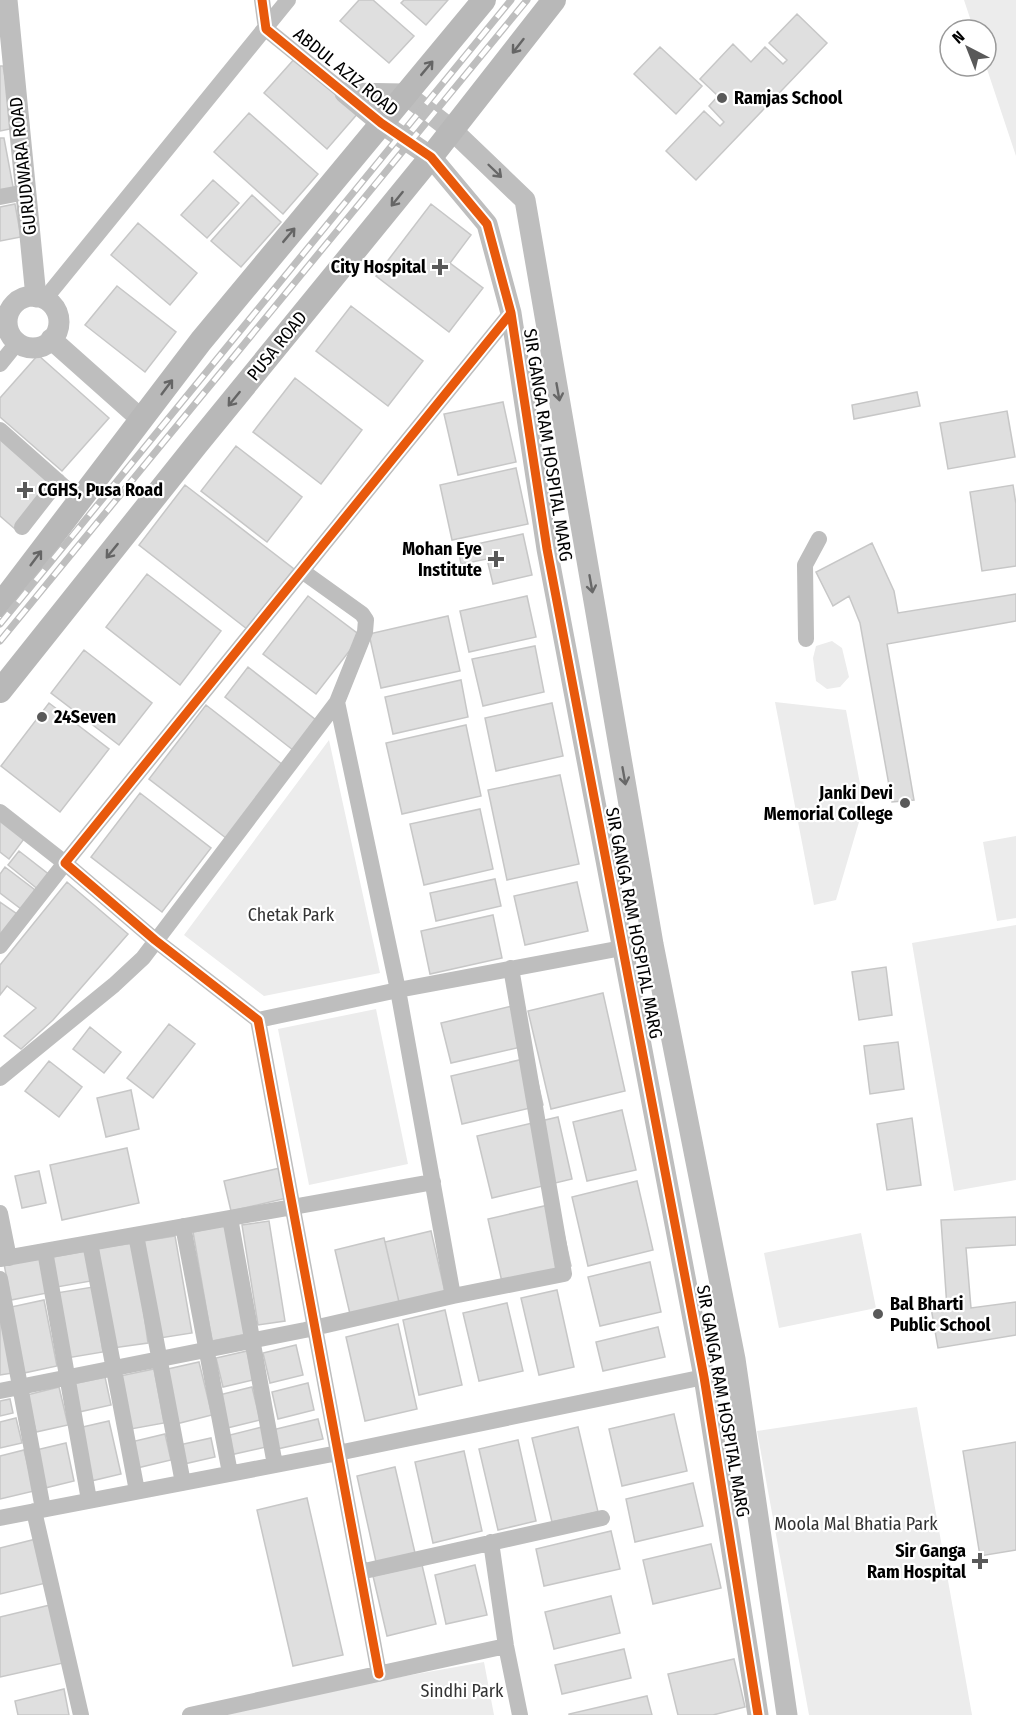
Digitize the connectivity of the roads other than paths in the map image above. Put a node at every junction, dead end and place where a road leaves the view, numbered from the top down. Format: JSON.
{"nodes":[{"id":1,"x":7,"y":0,"type":"edge"},
{"id":2,"x":262,"y":0,"type":"edge"},
{"id":3,"x":288,"y":0,"type":"edge"},
{"id":4,"x":484,"y":0,"type":"edge"},
{"id":5,"x":555,"y":0,"type":"edge"},
{"id":6,"x":266,"y":29,"type":"junction"},
{"id":7,"x":7,"y":63,"type":"edge"},
{"id":8,"x":345,"y":93,"type":"junction"},
{"id":9,"x":405,"y":94,"type":"junction"},
{"id":10,"x":381,"y":123,"type":"junction"},
{"id":11,"x":452,"y":130,"type":"junction"},
{"id":12,"x":431,"y":157,"type":"junction"},
{"id":13,"x":26,"y":192,"type":"junction"},
{"id":14,"x":0,"y":197,"type":"edge"},
{"id":15,"x":40,"y":298,"type":"junction"},
{"id":16,"x":511,"y":314,"type":"junction"},
{"id":17,"x":8,"y":334,"type":"edge"},
{"id":18,"x":51,"y":339,"type":"junction"},
{"id":19,"x":0,"y":364,"type":"edge"},
{"id":20,"x":142,"y":420,"type":"junction"},
{"id":21,"x":0,"y":430,"type":"edge"},
{"id":22,"x":58,"y":481,"type":"junction"},
{"id":23,"x":80,"y":501,"type":"junction"},
{"id":24,"x":22,"y":527,"type":"dead end"},
{"id":25,"x":819,"y":539,"type":"dead end"},
{"id":26,"x":302,"y":570,"type":"junction"},
{"id":27,"x":0,"y":605,"type":"edge"},
{"id":28,"x":806,"y":639,"type":"dead end"},
{"id":29,"x":0,"y":691,"type":"edge"},
{"id":30,"x":337,"y":702,"type":"junction"},
{"id":31,"x":0,"y":812,"type":"edge"},
{"id":32,"x":64,"y":863,"type":"junction"},
{"id":33,"x":155,"y":940,"type":"junction"},
{"id":34,"x":653,"y":944,"type":"junction"},
{"id":35,"x":0,"y":945,"type":"edge"},
{"id":36,"x":622,"y":948,"type":"junction"},
{"id":37,"x":511,"y":968,"type":"junction"},
{"id":38,"x":398,"y":990,"type":"junction"},
{"id":39,"x":258,"y":1020,"type":"junction"},
{"id":40,"x":0,"y":1078,"type":"edge"},
{"id":41,"x":433,"y":1182,"type":"junction"},
{"id":42,"x":292,"y":1207,"type":"junction"},
{"id":43,"x":0,"y":1213,"type":"edge"},
{"id":44,"x":230,"y":1218,"type":"junction"},
{"id":45,"x":183,"y":1226,"type":"junction"},
{"id":46,"x":136,"y":1235,"type":"junction"},
{"id":47,"x":90,"y":1243,"type":"junction"},
{"id":48,"x":45,"y":1251,"type":"junction"},
{"id":49,"x":4,"y":1258,"type":"edge"},
{"id":50,"x":0,"y":1279,"type":"edge"},
{"id":51,"x":453,"y":1296,"type":"junction"},
{"id":52,"x":314,"y":1328,"type":"junction"},
{"id":53,"x":252,"y":1341,"type":"junction"},
{"id":54,"x":207,"y":1350,"type":"junction"},
{"id":55,"x":159,"y":1359,"type":"junction"},
{"id":56,"x":114,"y":1369,"type":"junction"},
{"id":57,"x":737,"y":1372,"type":"junction"},
{"id":58,"x":704,"y":1377,"type":"junction"},
{"id":59,"x":67,"y":1378,"type":"junction"},
{"id":60,"x":20,"y":1387,"type":"junction"},
{"id":61,"x":0,"y":1392,"type":"edge"},
{"id":62,"x":338,"y":1453,"type":"junction"},
{"id":63,"x":275,"y":1465,"type":"junction"},
{"id":64,"x":230,"y":1473,"type":"junction"},
{"id":65,"x":183,"y":1482,"type":"junction"},
{"id":66,"x":137,"y":1491,"type":"junction"},
{"id":67,"x":88,"y":1500,"type":"junction"},
{"id":68,"x":38,"y":1510,"type":"junction"},
{"id":69,"x":0,"y":1518,"type":"edge"},
{"id":70,"x":602,"y":1518,"type":"dead end"},
{"id":71,"x":491,"y":1542,"type":"junction"},
{"id":72,"x":360,"y":1572,"type":"junction"},
{"id":73,"x":506,"y":1646,"type":"junction"},
{"id":74,"x":379,"y":1674,"type":"junction"},
{"id":75,"x":197,"y":1714,"type":"edge"},
{"id":76,"x":81,"y":1715,"type":"edge"},
{"id":77,"x":520,"y":1715,"type":"edge"},
{"id":78,"x":758,"y":1715,"type":"edge"},
{"id":79,"x":787,"y":1715,"type":"edge"}],
"edges":[{"from":1,"to":7,"type":"street","name":"GURUDWARA ROAD"},
{"from":2,"to":6,"type":"street","name":"ABDUL AZIZ ROAD"},
{"from":3,"to":6,"type":"street"},
{"from":9,"to":4,"type":"main road","one_way":true},
{"from":5,"to":11,"type":"main road","name":"PUSA ROAD","one_way":true},
{"from":6,"to":8,"type":"street","name":"ABDUL AZIZ ROAD"},
{"from":6,"to":15,"type":"street"},
{"from":7,"to":13,"type":"street","name":"GURUDWARA ROAD"},
{"from":8,"to":9,"type":"street","name":"ABDUL AZIZ ROAD"},
{"from":8,"to":10,"type":"street","name":"ABDUL AZIZ ROAD"},
{"from":9,"to":10,"type":"main road"},
{"from":9,"to":11,"type":"street","name":"ABDUL AZIZ ROAD"},
{"from":10,"to":12,"type":"street","name":"ABDUL AZIZ ROAD"},
{"from":20,"to":10,"type":"main road","one_way":true},
{"from":11,"to":12,"type":"main road","name":"PUSA ROAD"},
{"from":11,"to":34,"type":"street","name":"SIR GANGA RAM HOSPITAL MARG","one_way":true},
{"from":12,"to":16,"type":"street","name":"SIR GANGA RAM HOSPITAL MARG"},
{"from":12,"to":29,"type":"main road","name":"PUSA ROAD","one_way":true},
{"from":13,"to":14,"type":"street"},
{"from":13,"to":15,"type":"street","name":"GURUDWARA ROAD"},
{"from":15,"to":17,"type":"street"},
{"from":15,"to":18,"type":"street"},
{"from":16,"to":26,"type":"street"},
{"from":16,"to":36,"type":"street","name":"SIR GANGA RAM HOSPITAL MARG"},
{"from":17,"to":18,"type":"street"},
{"from":17,"to":19,"type":"street"},
{"from":18,"to":20,"type":"street"},
{"from":20,"to":23,"type":"main road"},
{"from":21,"to":22,"type":"street"},
{"from":22,"to":23,"type":"street"},
{"from":22,"to":24,"type":"street"},
{"from":27,"to":23,"type":"main road","one_way":true},
{"from":25,"to":28,"type":"street"},
{"from":26,"to":30,"type":"street"},
{"from":26,"to":32,"type":"street"},
{"from":30,"to":33,"type":"street"},
{"from":30,"to":38,"type":"street"},
{"from":31,"to":32,"type":"street"},
{"from":32,"to":33,"type":"street"},
{"from":32,"to":35,"type":"street"},
{"from":33,"to":39,"type":"street"},
{"from":33,"to":40,"type":"street"},
{"from":34,"to":36,"type":"street"},
{"from":34,"to":57,"type":"street","name":"SIR GANGA RAM HOSPITAL MARG"},
{"from":36,"to":37,"type":"street"},
{"from":36,"to":58,"type":"street","name":"SIR GANGA RAM HOSPITAL MARG"},
{"from":37,"to":38,"type":"street"},
{"from":37,"to":51,"type":"street"},
{"from":38,"to":39,"type":"street"},
{"from":38,"to":41,"type":"street"},
{"from":39,"to":42,"type":"street"},
{"from":41,"to":42,"type":"street"},
{"from":41,"to":51,"type":"street"},
{"from":42,"to":44,"type":"street"},
{"from":42,"to":52,"type":"street"},
{"from":43,"to":49,"type":"street"},
{"from":44,"to":45,"type":"street"},
{"from":44,"to":53,"type":"street"},
{"from":45,"to":46,"type":"street"},
{"from":45,"to":54,"type":"street"},
{"from":46,"to":47,"type":"street"},
{"from":46,"to":55,"type":"street"},
{"from":47,"to":48,"type":"street"},
{"from":47,"to":56,"type":"street"},
{"from":48,"to":49,"type":"street"},
{"from":48,"to":59,"type":"street"},
{"from":50,"to":60,"type":"street"},
{"from":51,"to":52,"type":"street"},
{"from":52,"to":53,"type":"street"},
{"from":52,"to":62,"type":"street"},
{"from":53,"to":54,"type":"street"},
{"from":53,"to":63,"type":"street"},
{"from":54,"to":55,"type":"street"},
{"from":54,"to":64,"type":"street"},
{"from":55,"to":56,"type":"street"},
{"from":55,"to":65,"type":"street"},
{"from":56,"to":59,"type":"street"},
{"from":56,"to":66,"type":"street"},
{"from":57,"to":58,"type":"street"},
{"from":57,"to":79,"type":"street","name":"SIR GANGA RAM HOSPITAL MARG"},
{"from":58,"to":62,"type":"street"},
{"from":58,"to":78,"type":"street","name":"SIR GANGA RAM HOSPITAL MARG"},
{"from":59,"to":60,"type":"street"},
{"from":59,"to":67,"type":"street"},
{"from":60,"to":61,"type":"street"},
{"from":60,"to":68,"type":"street"},
{"from":62,"to":63,"type":"street"},
{"from":62,"to":72,"type":"street"},
{"from":63,"to":64,"type":"street"},
{"from":64,"to":65,"type":"street"},
{"from":65,"to":66,"type":"street"},
{"from":66,"to":67,"type":"street"},
{"from":67,"to":68,"type":"street"},
{"from":68,"to":69,"type":"street"},
{"from":68,"to":76,"type":"street"},
{"from":70,"to":71,"type":"street"},
{"from":71,"to":72,"type":"street"},
{"from":71,"to":73,"type":"street"},
{"from":72,"to":74,"type":"street"},
{"from":73,"to":74,"type":"street"},
{"from":73,"to":77,"type":"street"},
{"from":74,"to":75,"type":"street"}]}
